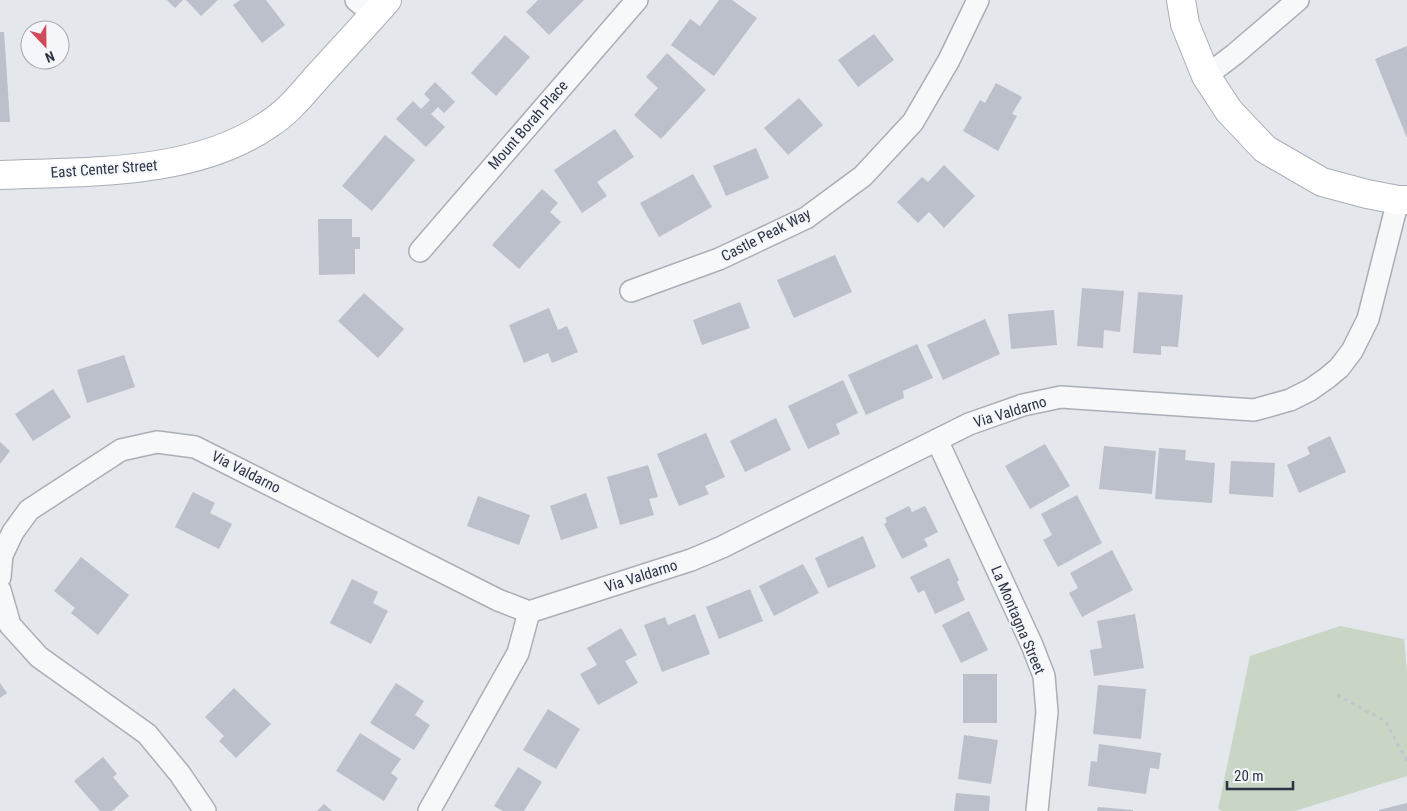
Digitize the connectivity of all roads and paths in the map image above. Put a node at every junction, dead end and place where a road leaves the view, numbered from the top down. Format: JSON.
{"nodes":[{"id":1,"x":637,"y":0,"type":"edge"},
{"id":2,"x":978,"y":0,"type":"edge"},
{"id":3,"x":1181,"y":0,"type":"edge"},
{"id":4,"x":1298,"y":0,"type":"edge"},
{"id":5,"x":372,"y":5,"type":"edge"},
{"id":6,"x":1206,"y":76,"type":"junction"},
{"id":7,"x":0,"y":176,"type":"edge"},
{"id":8,"x":1402,"y":200,"type":"edge"},
{"id":9,"x":420,"y":250,"type":"dead end"},
{"id":10,"x":631,"y":291,"type":"dead end"},
{"id":11,"x":937,"y":440,"type":"junction"},
{"id":12,"x":0,"y":576,"type":"edge"},
{"id":13,"x":0,"y":590,"type":"edge"},
{"id":14,"x":529,"y":612,"type":"junction"},
{"id":15,"x":1337,"y":695,"type":"dead end"},
{"id":16,"x":1407,"y":761,"type":"edge"},
{"id":17,"x":204,"y":811,"type":"edge"},
{"id":18,"x":429,"y":811,"type":"edge"},
{"id":19,"x":1036,"y":811,"type":"edge"}],
"edges":[{"from":1,"to":9,"type":"street","name":"Mount Borah Place"},
{"from":2,"to":10,"type":"street","name":"Castle Peak Way"},
{"from":3,"to":6,"type":"street"},
{"from":4,"to":6,"type":"street"},
{"from":5,"to":7,"type":"street","name":"East Center Street"},
{"from":6,"to":8,"type":"street"},
{"from":8,"to":11,"type":"street","name":"Via Valdarno"},
{"from":11,"to":14,"type":"street","name":"Via Valdarno"},
{"from":11,"to":19,"type":"street","name":"La Montagna Street"},
{"from":12,"to":14,"type":"street","name":"Via Valdarno"},
{"from":13,"to":17,"type":"street"},
{"from":14,"to":18,"type":"street"},
{"from":15,"to":16,"type":"path"}]}
